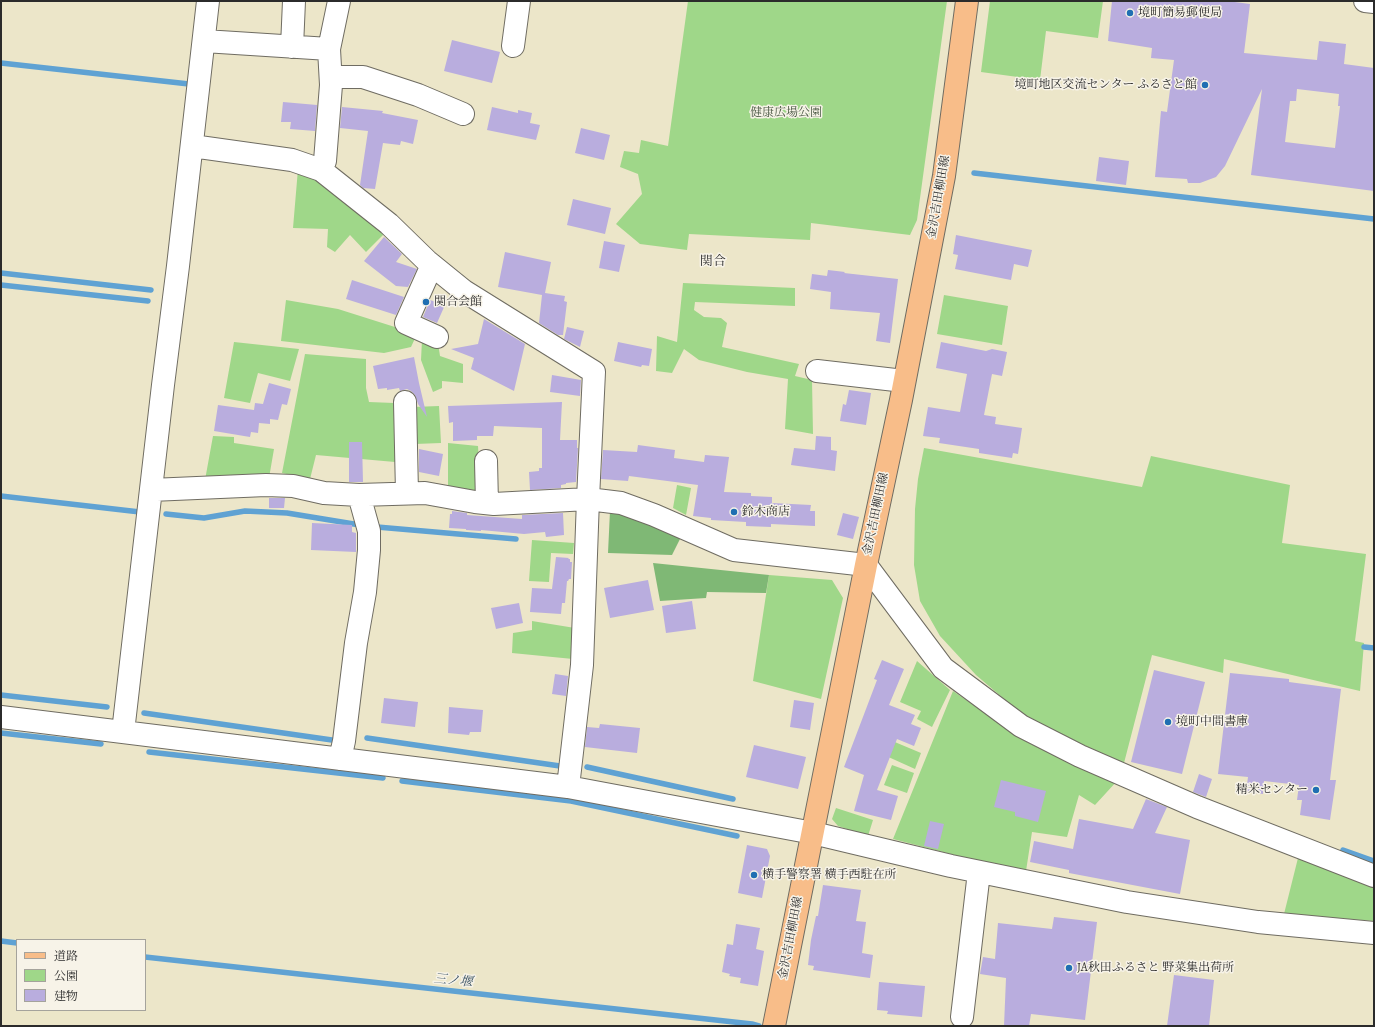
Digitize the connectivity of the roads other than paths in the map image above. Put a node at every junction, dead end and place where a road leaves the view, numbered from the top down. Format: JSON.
{"nodes":[{"id":1,"x":208,"y":1,"type":"edge"},
{"id":2,"x":294,"y":1,"type":"edge"},
{"id":3,"x":339,"y":1,"type":"edge"},
{"id":4,"x":519,"y":1,"type":"edge"},
{"id":5,"x":967,"y":1,"type":"edge"},
{"id":6,"x":1365,"y":1,"type":"edge"},
{"id":7,"x":1374,"y":2,"type":"edge"},
{"id":8,"x":204,"y":41,"type":"junction"},
{"id":9,"x":513,"y":46,"type":"dead end"},
{"id":10,"x":292,"y":47,"type":"junction"},
{"id":11,"x":330,"y":49,"type":"junction"},
{"id":12,"x":331,"y":77,"type":"junction"},
{"id":13,"x":463,"y":114,"type":"dead end"},
{"id":14,"x":192,"y":146,"type":"junction"},
{"id":15,"x":321,"y":170,"type":"junction"},
{"id":16,"x":432,"y":265,"type":"junction"},
{"id":17,"x":437,"y":337,"type":"dead end"},
{"id":18,"x":817,"y":371,"type":"dead end"},
{"id":19,"x":904,"y":381,"type":"junction"},
{"id":20,"x":405,"y":402,"type":"dead end"},
{"id":21,"x":486,"y":461,"type":"dead end"},
{"id":22,"x":151,"y":490,"type":"junction"},
{"id":23,"x":407,"y":493,"type":"junction"},
{"id":24,"x":358,"y":495,"type":"junction"},
{"id":25,"x":588,"y":499,"type":"junction"},
{"id":26,"x":487,"y":503,"type":"junction"},
{"id":27,"x":866,"y":565,"type":"junction"},
{"id":28,"x":1,"y":717,"type":"edge"},
{"id":29,"x":123,"y":732,"type":"junction"},
{"id":30,"x":340,"y":759,"type":"junction"},
{"id":31,"x":568,"y":787,"type":"junction"},
{"id":32,"x":813,"y":833,"type":"junction"},
{"id":33,"x":979,"y":872,"type":"junction"},
{"id":34,"x":1374,"y":876,"type":"edge"},
{"id":35,"x":1374,"y":933,"type":"edge"},
{"id":36,"x":962,"y":1017,"type":"dead end"},
{"id":37,"x":774,"y":1022,"type":"edge"}],
"edges":[{"from":1,"to":8,"type":"street"},
{"from":2,"to":10,"type":"street"},
{"from":3,"to":11,"type":"street"},
{"from":4,"to":9,"type":"street"},
{"from":5,"to":19,"type":"main road","name":"金沢吉田柳田線"},
{"from":6,"to":7,"type":"street"},
{"from":8,"to":10,"type":"street"},
{"from":8,"to":14,"type":"street"},
{"from":10,"to":11,"type":"street"},
{"from":11,"to":12,"type":"street"},
{"from":12,"to":13,"type":"street"},
{"from":12,"to":15,"type":"street"},
{"from":14,"to":15,"type":"street"},
{"from":14,"to":22,"type":"street"},
{"from":15,"to":16,"type":"street"},
{"from":16,"to":17,"type":"street"},
{"from":16,"to":25,"type":"street"},
{"from":18,"to":19,"type":"street"},
{"from":19,"to":27,"type":"main road","name":"金沢吉田柳田線"},
{"from":20,"to":23,"type":"street"},
{"from":21,"to":26,"type":"street"},
{"from":22,"to":24,"type":"street"},
{"from":22,"to":29,"type":"street"},
{"from":23,"to":24,"type":"street"},
{"from":23,"to":26,"type":"street"},
{"from":24,"to":30,"type":"street"},
{"from":25,"to":26,"type":"street"},
{"from":25,"to":27,"type":"street"},
{"from":25,"to":31,"type":"street"},
{"from":27,"to":32,"type":"main road","name":"金沢吉田柳田線"},
{"from":27,"to":34,"type":"street"},
{"from":28,"to":29,"type":"street"},
{"from":29,"to":30,"type":"street"},
{"from":30,"to":31,"type":"street"},
{"from":31,"to":32,"type":"street"},
{"from":32,"to":33,"type":"street"},
{"from":32,"to":37,"type":"main road","name":"金沢吉田柳田線"},
{"from":33,"to":35,"type":"street"},
{"from":33,"to":36,"type":"street"}]}
